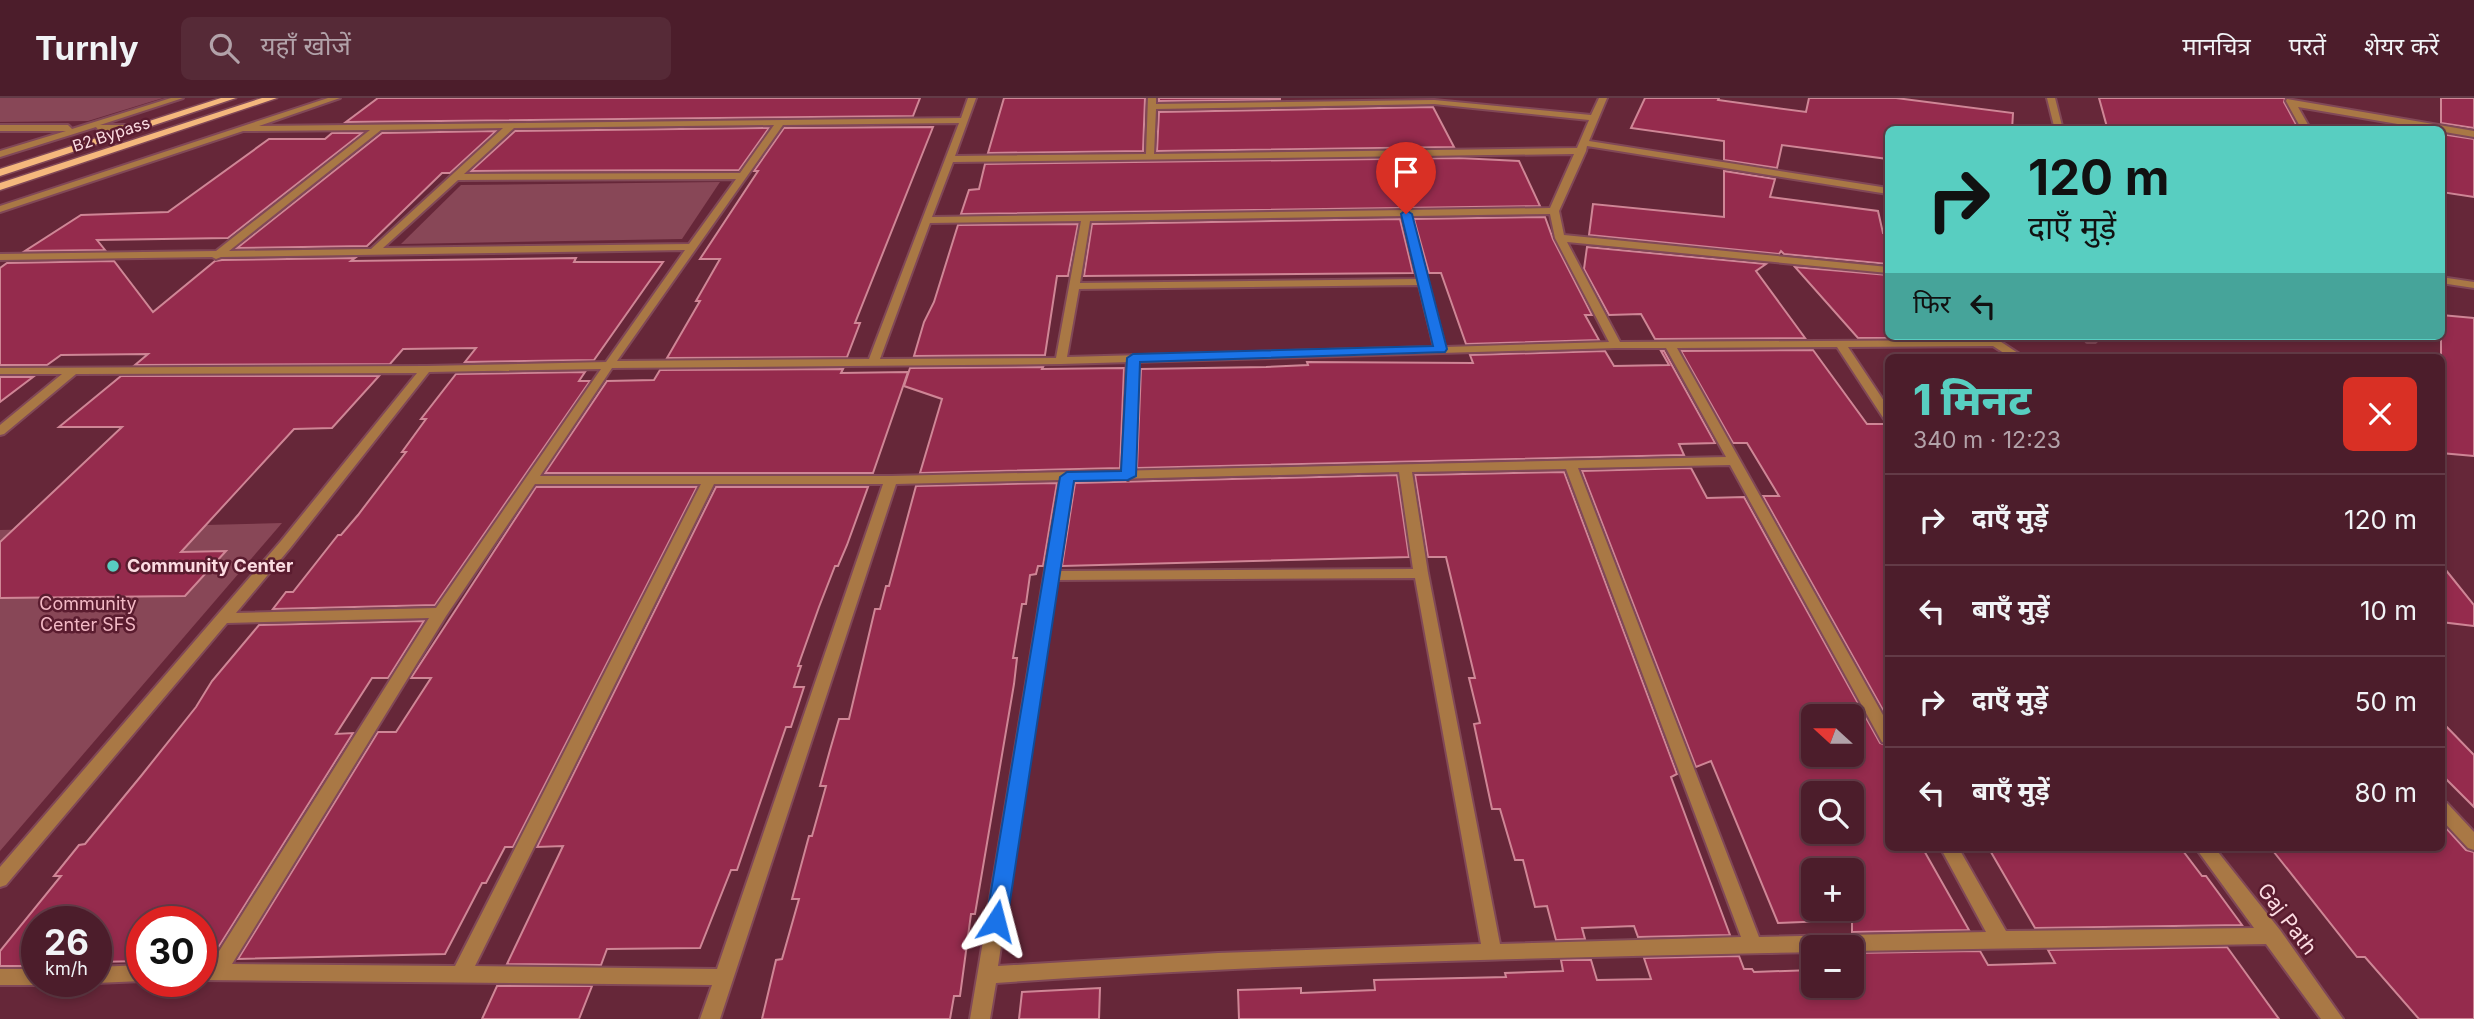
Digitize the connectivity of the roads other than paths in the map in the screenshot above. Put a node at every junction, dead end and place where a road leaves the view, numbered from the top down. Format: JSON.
{"nodes":[{"id":1,"x":179,"y":98,"type":"edge"},
{"id":2,"x":231,"y":98,"type":"edge"},
{"id":3,"x":272,"y":98,"type":"edge"},
{"id":4,"x":336,"y":98,"type":"edge"},
{"id":5,"x":972,"y":98,"type":"edge"},
{"id":6,"x":1603,"y":98,"type":"edge"},
{"id":7,"x":2051,"y":98,"type":"edge"},
{"id":8,"x":1466,"y":101,"type":"edge"},
{"id":9,"x":2290,"y":101,"type":"edge"},
{"id":10,"x":1152,"y":103,"type":"edge"},
{"id":11,"x":1594,"y":118,"type":"junction"},
{"id":12,"x":965,"y":120,"type":"junction"},
{"id":13,"x":779,"y":124,"type":"junction"},
{"id":14,"x":512,"y":125,"type":"junction"},
{"id":15,"x":2058,"y":126,"type":"edge"},
{"id":16,"x":2305,"y":126,"type":"edge"},
{"id":17,"x":2429,"y":126,"type":"edge"},
{"id":18,"x":379,"y":127,"type":"junction"},
{"id":19,"x":0,"y":128,"type":"edge"},
{"id":20,"x":83,"y":128,"type":"junction"},
{"id":21,"x":139,"y":128,"type":"junction"},
{"id":22,"x":244,"y":129,"type":"junction"},
{"id":23,"x":2445,"y":129,"type":"edge"},
{"id":24,"x":2474,"y":134,"type":"edge"},
{"id":25,"x":1583,"y":147,"type":"junction"},
{"id":26,"x":0,"y":154,"type":"edge"},
{"id":27,"x":1150,"y":156,"type":"junction"},
{"id":28,"x":951,"y":159,"type":"junction"},
{"id":29,"x":0,"y":173,"type":"edge"},
{"id":30,"x":743,"y":176,"type":"junction"},
{"id":31,"x":454,"y":177,"type":"junction"},
{"id":32,"x":0,"y":187,"type":"edge"},
{"id":33,"x":1885,"y":191,"type":"edge"},
{"id":34,"x":0,"y":209,"type":"edge"},
{"id":35,"x":1554,"y":211,"type":"junction"},
{"id":36,"x":1406,"y":214,"type":"junction"},
{"id":37,"x":1086,"y":217,"type":"junction"},
{"id":38,"x":928,"y":219,"type":"junction"},
{"id":39,"x":1560,"y":238,"type":"junction"},
{"id":40,"x":692,"y":247,"type":"junction"},
{"id":41,"x":372,"y":253,"type":"junction"},
{"id":42,"x":216,"y":256,"type":"junction"},
{"id":43,"x":0,"y":257,"type":"edge"},
{"id":44,"x":1885,"y":270,"type":"edge"},
{"id":45,"x":2445,"y":281,"type":"edge"},
{"id":46,"x":1422,"y":282,"type":"junction"},
{"id":47,"x":2474,"y":285,"type":"edge"},
{"id":48,"x":1074,"y":286,"type":"junction"},
{"id":49,"x":1964,"y":340,"type":"edge"},
{"id":50,"x":1991,"y":340,"type":"edge"},
{"id":51,"x":1616,"y":345,"type":"junction"},
{"id":52,"x":1841,"y":345,"type":"junction"},
{"id":53,"x":1670,"y":346,"type":"junction"},
{"id":54,"x":1440,"y":349,"type":"junction"},
{"id":55,"x":2013,"y":354,"type":"edge"},
{"id":56,"x":1133,"y":358,"type":"junction"},
{"id":57,"x":1061,"y":361,"type":"junction"},
{"id":58,"x":873,"y":363,"type":"junction"},
{"id":59,"x":609,"y":365,"type":"junction"},
{"id":60,"x":426,"y":369,"type":"junction"},
{"id":61,"x":0,"y":371,"type":"edge"},
{"id":62,"x":73,"y":371,"type":"junction"},
{"id":63,"x":1885,"y":411,"type":"edge"},
{"id":64,"x":0,"y":431,"type":"edge"},
{"id":65,"x":1734,"y":461,"type":"junction"},
{"id":66,"x":1570,"y":463,"type":"junction"},
{"id":67,"x":1405,"y":470,"type":"junction"},
{"id":68,"x":1128,"y":476,"type":"junction"},
{"id":69,"x":1067,"y":477,"type":"junction"},
{"id":70,"x":531,"y":480,"type":"junction"},
{"id":71,"x":891,"y":480,"type":"junction"},
{"id":72,"x":709,"y":481,"type":"junction"},
{"id":73,"x":1421,"y":573,"type":"junction"},
{"id":74,"x":1051,"y":576,"type":"junction"},
{"id":75,"x":440,"y":613,"type":"junction"},
{"id":76,"x":223,"y":618,"type":"junction"},
{"id":77,"x":1885,"y":733,"type":"edge"},
{"id":78,"x":2445,"y":812,"type":"edge"},
{"id":79,"x":2474,"y":843,"type":"edge"},
{"id":80,"x":1951,"y":851,"type":"edge"},
{"id":81,"x":2207,"y":851,"type":"edge"},
{"id":82,"x":0,"y":880,"type":"edge"},
{"id":83,"x":2273,"y":936,"type":"junction"},
{"id":84,"x":1999,"y":937,"type":"junction"},
{"id":85,"x":1753,"y":945,"type":"junction"},
{"id":86,"x":1492,"y":952,"type":"junction"},
{"id":87,"x":217,"y":959,"type":"edge"},
{"id":88,"x":217,"y":971,"type":"edge"},
{"id":89,"x":988,"y":975,"type":"junction"},
{"id":90,"x":460,"y":976,"type":"junction"},
{"id":91,"x":0,"y":977,"type":"edge"},
{"id":92,"x":21,"y":977,"type":"edge"},
{"id":93,"x":724,"y":977,"type":"junction"},
{"id":94,"x":710,"y":1019,"type":"edge"},
{"id":95,"x":980,"y":1019,"type":"edge"},
{"id":96,"x":2333,"y":1019,"type":"edge"}],
"edges":[{"from":1,"to":20,"type":"street"},
{"from":2,"to":21,"type":"main road","name":"B2 Bypass"},
{"from":3,"to":32,"type":"main road","name":"B2 Bypass"},
{"from":4,"to":22,"type":"street"},
{"from":5,"to":12,"type":"street"},
{"from":6,"to":11,"type":"street"},
{"from":7,"to":15,"type":"street"},
{"from":8,"to":10,"type":"street"},
{"from":8,"to":11,"type":"street"},
{"from":9,"to":16,"type":"street"},
{"from":9,"to":17,"type":"street"},
{"from":10,"to":27,"type":"street"},
{"from":11,"to":25,"type":"street"},
{"from":12,"to":13,"type":"street"},
{"from":12,"to":28,"type":"street"},
{"from":13,"to":14,"type":"street"},
{"from":13,"to":30,"type":"street"},
{"from":14,"to":18,"type":"street"},
{"from":14,"to":31,"type":"street"},
{"from":18,"to":22,"type":"street"},
{"from":18,"to":42,"type":"street"},
{"from":19,"to":20,"type":"street"},
{"from":20,"to":21,"type":"street"},
{"from":20,"to":26,"type":"street"},
{"from":21,"to":29,"type":"main road","name":"B2 Bypass"},
{"from":22,"to":34,"type":"street"},
{"from":23,"to":24,"type":"street"},
{"from":25,"to":27,"type":"street"},
{"from":25,"to":33,"type":"street"},
{"from":25,"to":35,"type":"street"},
{"from":27,"to":28,"type":"street"},
{"from":28,"to":38,"type":"street"},
{"from":30,"to":31,"type":"street"},
{"from":30,"to":40,"type":"street"},
{"from":31,"to":41,"type":"street"},
{"from":35,"to":36,"type":"street"},
{"from":35,"to":39,"type":"street"},
{"from":36,"to":37,"type":"street"},
{"from":36,"to":46,"type":"street"},
{"from":37,"to":38,"type":"street"},
{"from":37,"to":48,"type":"street"},
{"from":38,"to":58,"type":"street"},
{"from":39,"to":44,"type":"street"},
{"from":39,"to":51,"type":"street"},
{"from":40,"to":41,"type":"street"},
{"from":40,"to":59,"type":"street"},
{"from":41,"to":42,"type":"street"},
{"from":42,"to":43,"type":"street"},
{"from":45,"to":47,"type":"street"},
{"from":46,"to":48,"type":"street"},
{"from":46,"to":54,"type":"street"},
{"from":48,"to":57,"type":"street"},
{"from":49,"to":52,"type":"street"},
{"from":50,"to":55,"type":"street"},
{"from":51,"to":53,"type":"street"},
{"from":51,"to":54,"type":"street"},
{"from":52,"to":53,"type":"street"},
{"from":52,"to":63,"type":"street"},
{"from":53,"to":65,"type":"street"},
{"from":54,"to":56,"type":"street"},
{"from":56,"to":57,"type":"street"},
{"from":56,"to":68,"type":"street"},
{"from":57,"to":58,"type":"street"},
{"from":58,"to":59,"type":"street"},
{"from":59,"to":60,"type":"street"},
{"from":59,"to":70,"type":"street"},
{"from":60,"to":62,"type":"street"},
{"from":60,"to":76,"type":"street"},
{"from":61,"to":62,"type":"street"},
{"from":62,"to":64,"type":"street"},
{"from":65,"to":66,"type":"street"},
{"from":65,"to":77,"type":"street"},
{"from":66,"to":67,"type":"street"},
{"from":66,"to":85,"type":"street"},
{"from":67,"to":68,"type":"street"},
{"from":67,"to":73,"type":"street"},
{"from":68,"to":69,"type":"street"},
{"from":69,"to":71,"type":"street"},
{"from":69,"to":74,"type":"street"},
{"from":70,"to":72,"type":"street"},
{"from":70,"to":75,"type":"street"},
{"from":71,"to":72,"type":"street"},
{"from":71,"to":93,"type":"street"},
{"from":72,"to":90,"type":"street"},
{"from":73,"to":74,"type":"street"},
{"from":73,"to":86,"type":"street"},
{"from":74,"to":89,"type":"street"},
{"from":75,"to":76,"type":"street"},
{"from":75,"to":87,"type":"street"},
{"from":76,"to":82,"type":"street"},
{"from":78,"to":79,"type":"street"},
{"from":80,"to":84,"type":"street"},
{"from":81,"to":83,"type":"street","name":"Gaj Path"},
{"from":83,"to":84,"type":"street"},
{"from":83,"to":96,"type":"street","name":"Gaj Path"},
{"from":84,"to":85,"type":"street"},
{"from":85,"to":86,"type":"street"},
{"from":86,"to":89,"type":"street"},
{"from":88,"to":90,"type":"street"},
{"from":89,"to":95,"type":"street"},
{"from":90,"to":93,"type":"street"},
{"from":91,"to":92,"type":"street"},
{"from":93,"to":94,"type":"street"}]}
